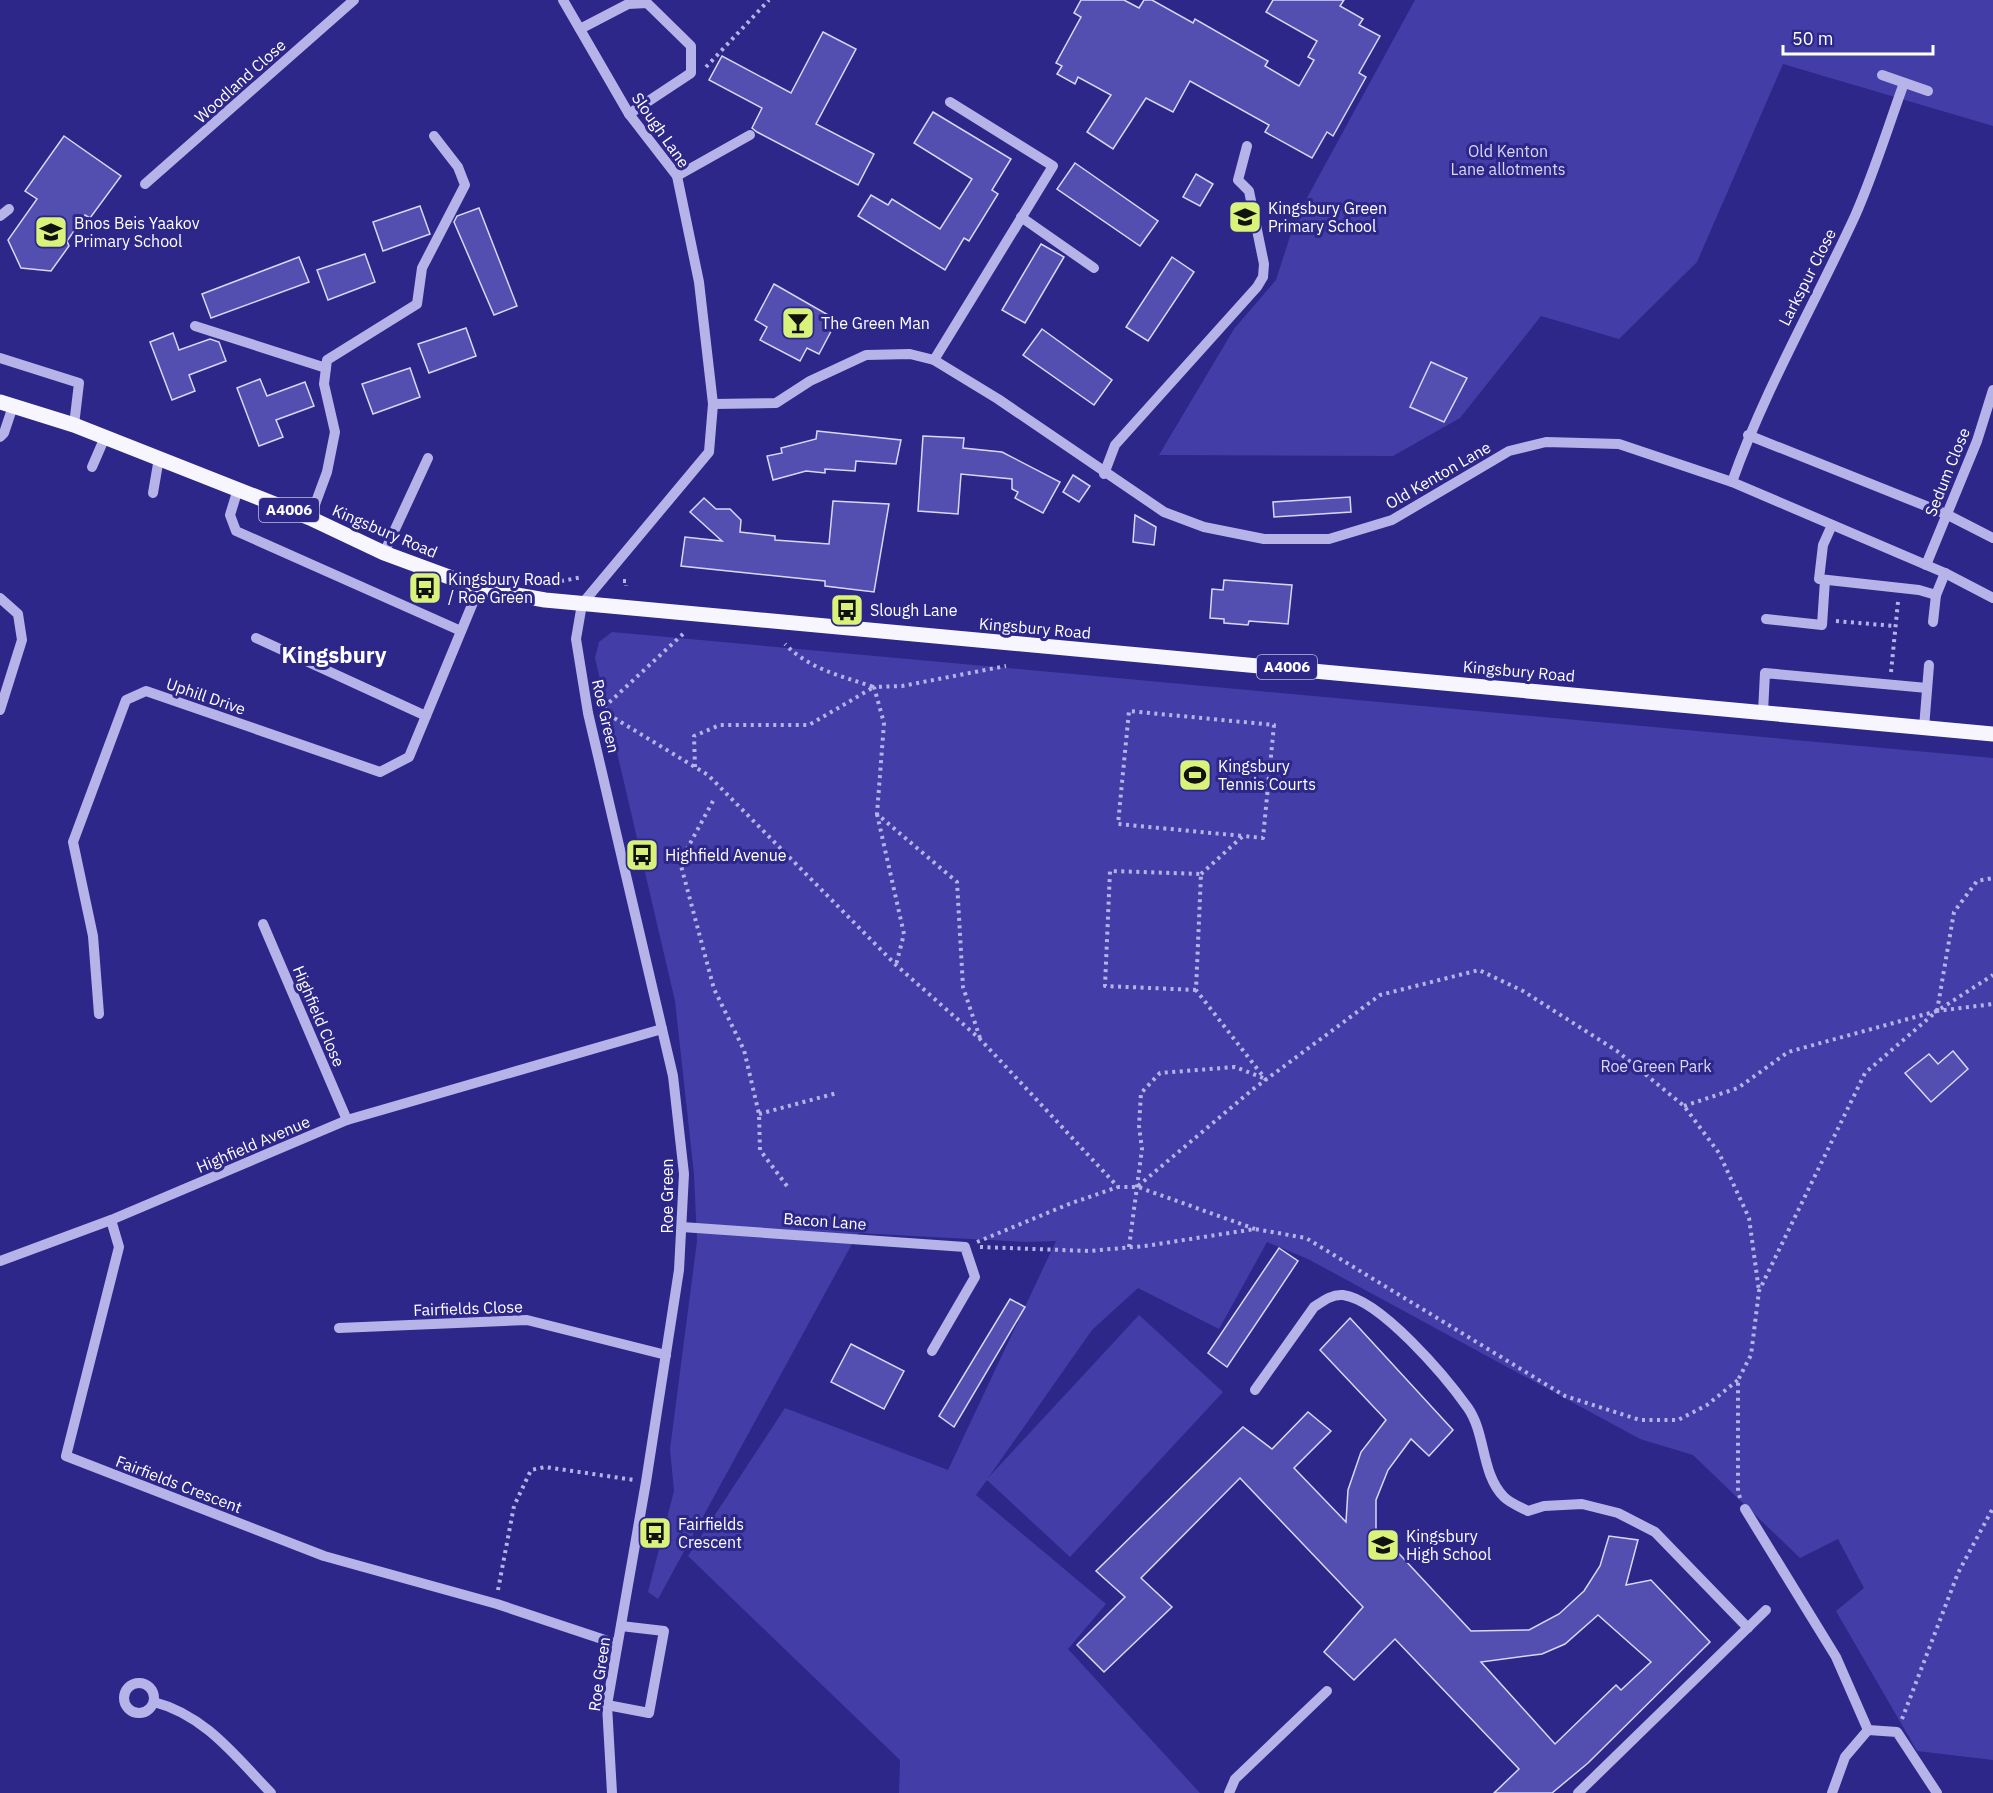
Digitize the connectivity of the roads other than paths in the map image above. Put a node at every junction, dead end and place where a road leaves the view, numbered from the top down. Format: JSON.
{"nodes":[{"id":1,"x":354,"y":0,"type":"edge"},
{"id":2,"x":562,"y":0,"type":"edge"},
{"id":3,"x":580,"y":29,"type":"junction"},
{"id":4,"x":1882,"y":75,"type":"dead end"},
{"id":5,"x":1904,"y":83,"type":"junction"},
{"id":6,"x":1928,"y":91,"type":"dead end"},
{"id":7,"x":950,"y":102,"type":"dead end"},
{"id":8,"x":629,"y":114,"type":"junction"},
{"id":9,"x":750,"y":135,"type":"dead end"},
{"id":10,"x":434,"y":136,"type":"dead end"},
{"id":11,"x":1247,"y":146,"type":"dead end"},
{"id":12,"x":677,"y":176,"type":"junction"},
{"id":13,"x":145,"y":184,"type":"dead end"},
{"id":14,"x":1021,"y":217,"type":"junction"},
{"id":15,"x":1095,"y":268,"type":"dead end"},
{"id":16,"x":195,"y":326,"type":"dead end"},
{"id":17,"x":0,"y":358,"type":"edge"},
{"id":18,"x":934,"y":360,"type":"junction"},
{"id":19,"x":326,"y":368,"type":"junction"},
{"id":20,"x":1993,"y":390,"type":"edge"},
{"id":21,"x":6,"y":404,"type":"edge"},
{"id":22,"x":713,"y":404,"type":"junction"},
{"id":23,"x":74,"y":425,"type":"junction"},
{"id":24,"x":1748,"y":435,"type":"junction"},
{"id":25,"x":0,"y":437,"type":"edge"},
{"id":26,"x":105,"y":437,"type":"junction"},
{"id":27,"x":159,"y":458,"type":"junction"},
{"id":28,"x":428,"y":458,"type":"dead end"},
{"id":29,"x":92,"y":467,"type":"dead end"},
{"id":30,"x":1104,"y":474,"type":"junction"},
{"id":31,"x":1732,"y":482,"type":"junction"},
{"id":32,"x":238,"y":489,"type":"junction"},
{"id":33,"x":153,"y":493,"type":"dead end"},
{"id":34,"x":1946,"y":514,"type":"junction"},
{"id":35,"x":310,"y":518,"type":"junction"},
{"id":36,"x":1832,"y":525,"type":"junction"},
{"id":37,"x":1993,"y":538,"type":"edge"},
{"id":38,"x":384,"y":553,"type":"junction"},
{"id":39,"x":1926,"y":565,"type":"junction"},
{"id":40,"x":1945,"y":573,"type":"junction"},
{"id":41,"x":1825,"y":580,"type":"junction"},
{"id":42,"x":479,"y":588,"type":"junction"},
{"id":43,"x":1936,"y":595,"type":"junction"},
{"id":44,"x":0,"y":598,"type":"edge"},
{"id":45,"x":1993,"y":598,"type":"edge"},
{"id":46,"x":582,"y":604,"type":"junction"},
{"id":47,"x":1766,"y":620,"type":"dead end"},
{"id":48,"x":1933,"y":622,"type":"dead end"},
{"id":49,"x":461,"y":631,"type":"junction"},
{"id":50,"x":256,"y":638,"type":"dead end"},
{"id":51,"x":1929,"y":665,"type":"dead end"},
{"id":52,"x":1927,"y":688,"type":"junction"},
{"id":53,"x":0,"y":710,"type":"edge"},
{"id":54,"x":1762,"y":712,"type":"junction"},
{"id":55,"x":426,"y":716,"type":"junction"},
{"id":56,"x":1924,"y":728,"type":"junction"},
{"id":57,"x":1993,"y":734,"type":"edge"},
{"id":58,"x":263,"y":924,"type":"dead end"},
{"id":59,"x":99,"y":1014,"type":"dead end"},
{"id":60,"x":662,"y":1029,"type":"junction"},
{"id":61,"x":347,"y":1120,"type":"junction"},
{"id":62,"x":111,"y":1220,"type":"junction"},
{"id":63,"x":682,"y":1227,"type":"junction"},
{"id":64,"x":0,"y":1261,"type":"edge"},
{"id":65,"x":339,"y":1328,"type":"dead end"},
{"id":66,"x":932,"y":1351,"type":"dead end"},
{"id":67,"x":666,"y":1355,"type":"junction"},
{"id":68,"x":1255,"y":1390,"type":"dead end"},
{"id":69,"x":1745,"y":1509,"type":"road end"},
{"id":70,"x":1766,"y":1610,"type":"dead end"},
{"id":71,"x":621,"y":1626,"type":"junction"},
{"id":72,"x":1748,"y":1628,"type":"junction"},
{"id":73,"x":617,"y":1644,"type":"junction"},
{"id":74,"x":1327,"y":1691,"type":"dead end"},
{"id":75,"x":154,"y":1702,"type":"dead end"},
{"id":76,"x":607,"y":1705,"type":"junction"},
{"id":77,"x":1868,"y":1730,"type":"junction"},
{"id":78,"x":271,"y":1793,"type":"edge"},
{"id":79,"x":612,"y":1793,"type":"edge"},
{"id":80,"x":1229,"y":1793,"type":"edge"},
{"id":81,"x":1578,"y":1793,"type":"edge"},
{"id":82,"x":1832,"y":1793,"type":"edge"},
{"id":83,"x":1937,"y":1793,"type":"edge"}],
"edges":[{"from":1,"to":13,"type":"street","name":"Woodland Close"},
{"from":2,"to":3,"type":"street","name":"Slough Lane"},
{"from":3,"to":8,"type":"street","name":"Slough Lane"},
{"from":3,"to":8,"type":"street"},
{"from":4,"to":5,"type":"street"},
{"from":5,"to":6,"type":"street"},
{"from":5,"to":24,"type":"street","name":"Larkspur Close"},
{"from":7,"to":14,"type":"street"},
{"from":8,"to":12,"type":"street","name":"Slough Lane"},
{"from":9,"to":12,"type":"street"},
{"from":10,"to":19,"type":"street"},
{"from":11,"to":30,"type":"street"},
{"from":12,"to":22,"type":"street","name":"Slough Lane"},
{"from":14,"to":15,"type":"street"},
{"from":14,"to":18,"type":"street"},
{"from":16,"to":19,"type":"street"},
{"from":17,"to":23,"type":"street"},
{"from":18,"to":22,"type":"street","name":"Old Kenton Lane"},
{"from":18,"to":30,"type":"street","name":"Old Kenton Lane"},
{"from":19,"to":35,"type":"street"},
{"from":20,"to":34,"type":"street","name":"Sedum Close"},
{"from":21,"to":23,"type":"main road","name":"Kingsbury Road","number":"A4006"},
{"from":21,"to":25,"type":"street"},
{"from":22,"to":46,"type":"street","name":"Slough Lane"},
{"from":23,"to":26,"type":"main road","name":"Kingsbury Road","number":"A4006"},
{"from":24,"to":31,"type":"street","name":"Larkspur Close"},
{"from":24,"to":34,"type":"street"},
{"from":26,"to":27,"type":"main road","name":"Kingsbury Road","number":"A4006"},
{"from":26,"to":29,"type":"street"},
{"from":27,"to":32,"type":"main road","name":"Kingsbury Road","number":"A4006"},
{"from":27,"to":33,"type":"street"},
{"from":28,"to":38,"type":"street"},
{"from":30,"to":31,"type":"street","name":"Old Kenton Lane"},
{"from":31,"to":36,"type":"street","name":"Old Kenton Lane"},
{"from":32,"to":35,"type":"main road","name":"Kingsbury Road","number":"A4006"},
{"from":32,"to":49,"type":"street"},
{"from":34,"to":37,"type":"street"},
{"from":34,"to":39,"type":"street","name":"Sedum Close"},
{"from":35,"to":38,"type":"main road","name":"Kingsbury Road","number":"A4006"},
{"from":36,"to":39,"type":"street","name":"Old Kenton Lane"},
{"from":36,"to":41,"type":"street"},
{"from":38,"to":42,"type":"main road","name":"Kingsbury Road","number":"A4006"},
{"from":39,"to":40,"type":"street","name":"Old Kenton Lane"},
{"from":40,"to":43,"type":"street"},
{"from":40,"to":45,"type":"street","name":"Old Kenton Lane"},
{"from":41,"to":43,"type":"street"},
{"from":41,"to":47,"type":"street"},
{"from":42,"to":46,"type":"main road","name":"Kingsbury Road","number":"A4006"},
{"from":42,"to":49,"type":"street","name":"Uphill Drive"},
{"from":43,"to":48,"type":"street"},
{"from":44,"to":53,"type":"street"},
{"from":46,"to":54,"type":"main road","name":"Kingsbury Road","number":"A4006"},
{"from":46,"to":60,"type":"street","name":"Roe Green"},
{"from":49,"to":55,"type":"street","name":"Uphill Drive"},
{"from":50,"to":55,"type":"street"},
{"from":51,"to":52,"type":"street"},
{"from":52,"to":54,"type":"street"},
{"from":52,"to":56,"type":"street"},
{"from":54,"to":56,"type":"main road","name":"Kingsbury Road","number":"A4006"},
{"from":55,"to":59,"type":"street","name":"Uphill Drive"},
{"from":56,"to":57,"type":"main road","name":"Kingsbury Road","number":"A4006"},
{"from":58,"to":61,"type":"street","name":"Highfield Close"},
{"from":60,"to":61,"type":"street","name":"Highfield Avenue"},
{"from":60,"to":63,"type":"street","name":"Roe Green"},
{"from":61,"to":62,"type":"street","name":"Highfield Avenue"},
{"from":62,"to":64,"type":"street","name":"Highfield Avenue"},
{"from":62,"to":73,"type":"street","name":"Fairfields Crescent"},
{"from":63,"to":66,"type":"street","name":"Bacon Lane"},
{"from":63,"to":67,"type":"street","name":"Roe Green"},
{"from":65,"to":67,"type":"street","name":"Fairfields Close"},
{"from":67,"to":71,"type":"street","name":"Roe Green"},
{"from":68,"to":72,"type":"street"},
{"from":69,"to":77,"type":"street"},
{"from":70,"to":72,"type":"street"},
{"from":71,"to":73,"type":"street","name":"Roe Green"},
{"from":71,"to":76,"type":"street"},
{"from":72,"to":81,"type":"street"},
{"from":73,"to":76,"type":"street","name":"Roe Green"},
{"from":74,"to":80,"type":"street"},
{"from":75,"to":78,"type":"street"},
{"from":76,"to":79,"type":"street","name":"Roe Green"},
{"from":77,"to":82,"type":"street"},
{"from":77,"to":83,"type":"street"}]}
